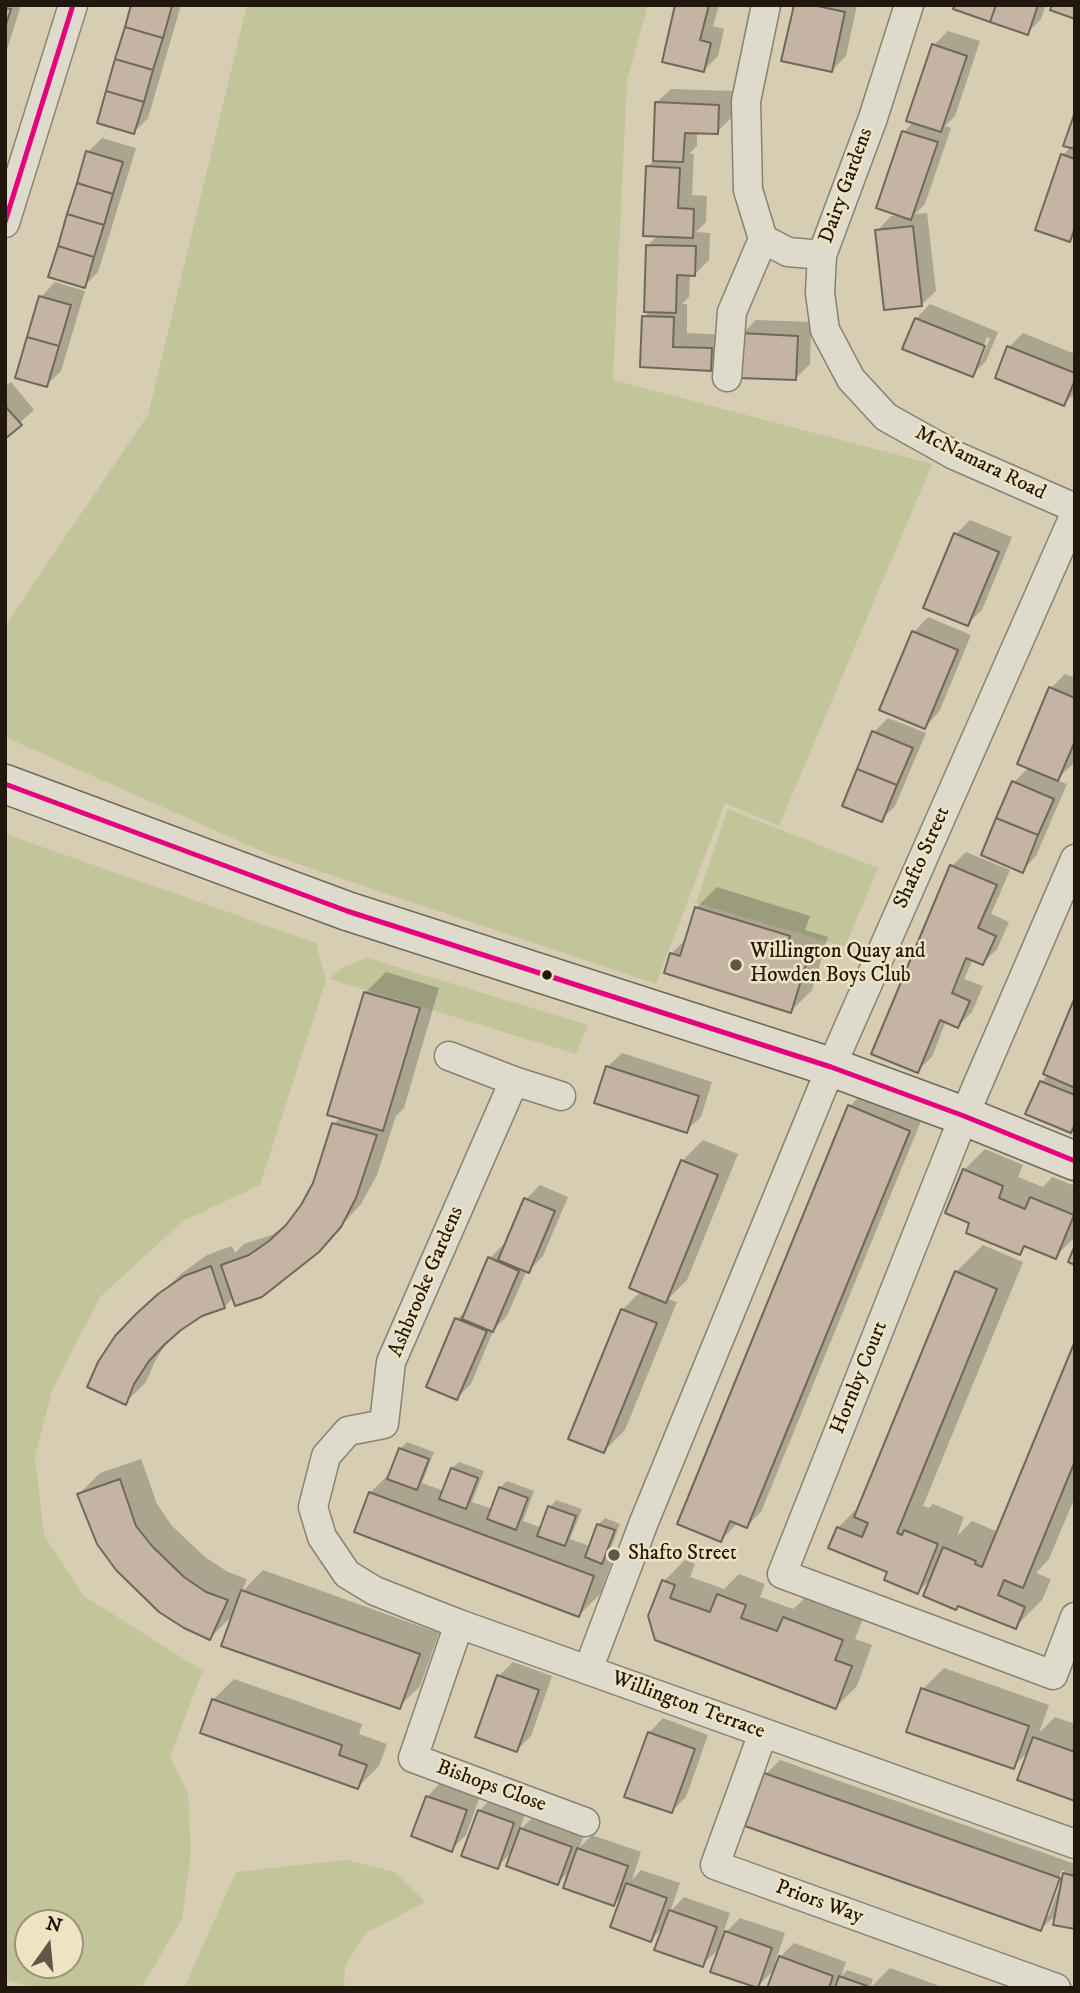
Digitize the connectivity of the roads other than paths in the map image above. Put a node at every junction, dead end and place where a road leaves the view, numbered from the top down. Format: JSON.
{"nodes":[{"id":1,"x":73,"y":5,"type":"edge"},
{"id":2,"x":766,"y":5,"type":"edge"},
{"id":3,"x":909,"y":5,"type":"edge"},
{"id":4,"x":5,"y":223,"type":"edge"},
{"id":5,"x":763,"y":239,"type":"junction"},
{"id":6,"x":822,"y":255,"type":"junction"},
{"id":7,"x":727,"y":376,"type":"dead end"},
{"id":8,"x":886,"y":417,"type":"joint"},
{"id":9,"x":1075,"y":508,"type":"edge"},
{"id":10,"x":1075,"y":514,"type":"edge"},
{"id":11,"x":5,"y":784,"type":"edge"},
{"id":12,"x":1075,"y":859,"type":"edge"},
{"id":13,"x":449,"y":1056,"type":"dead end"},
{"id":14,"x":831,"y":1066,"type":"junction"},
{"id":15,"x":514,"y":1081,"type":"junction"},
{"id":16,"x":561,"y":1096,"type":"dead end"},
{"id":17,"x":964,"y":1116,"type":"junction"},
{"id":18,"x":1075,"y":1161,"type":"edge"},
{"id":19,"x":323,"y":1537,"type":"joint"},
{"id":20,"x":1075,"y":1617,"type":"edge"},
{"id":21,"x":459,"y":1624,"type":"junction"},
{"id":22,"x":588,"y":1670,"type":"junction"},
{"id":23,"x":763,"y":1733,"type":"junction"},
{"id":24,"x":585,"y":1822,"type":"dead end"},
{"id":25,"x":1075,"y":1844,"type":"edge"},
{"id":26,"x":1056,"y":1988,"type":"edge"}],
"edges":[{"from":1,"to":4,"type":"street"},
{"from":2,"to":5,"type":"street"},
{"from":3,"to":6,"type":"street","name":"Dairy Gardens"},
{"from":5,"to":6,"type":"street","name":"Dairy Gardens"},
{"from":5,"to":7,"type":"street"},
{"from":6,"to":8,"type":"street","name":"Dairy Gardens"},
{"from":8,"to":9,"type":"street","name":"McNamara Road"},
{"from":10,"to":14,"type":"street","name":"Shafto Street"},
{"from":11,"to":14,"type":"main road"},
{"from":12,"to":17,"type":"street","name":"Hornby Court"},
{"from":13,"to":15,"type":"street"},
{"from":14,"to":17,"type":"main road"},
{"from":14,"to":22,"type":"street","name":"Shafto Street"},
{"from":15,"to":16,"type":"street"},
{"from":15,"to":19,"type":"street","name":"Ashbrooke Gardens"},
{"from":17,"to":18,"type":"main road"},
{"from":17,"to":20,"type":"street","name":"Hornby Court"},
{"from":19,"to":21,"type":"street","name":"Willington Terrace"},
{"from":21,"to":22,"type":"street","name":"Willington Terrace"},
{"from":21,"to":24,"type":"street","name":"Bishops Close"},
{"from":22,"to":23,"type":"street","name":"Willington Terrace"},
{"from":23,"to":25,"type":"street","name":"Willington Terrace"},
{"from":23,"to":26,"type":"street","name":"Priors Way"}]}
